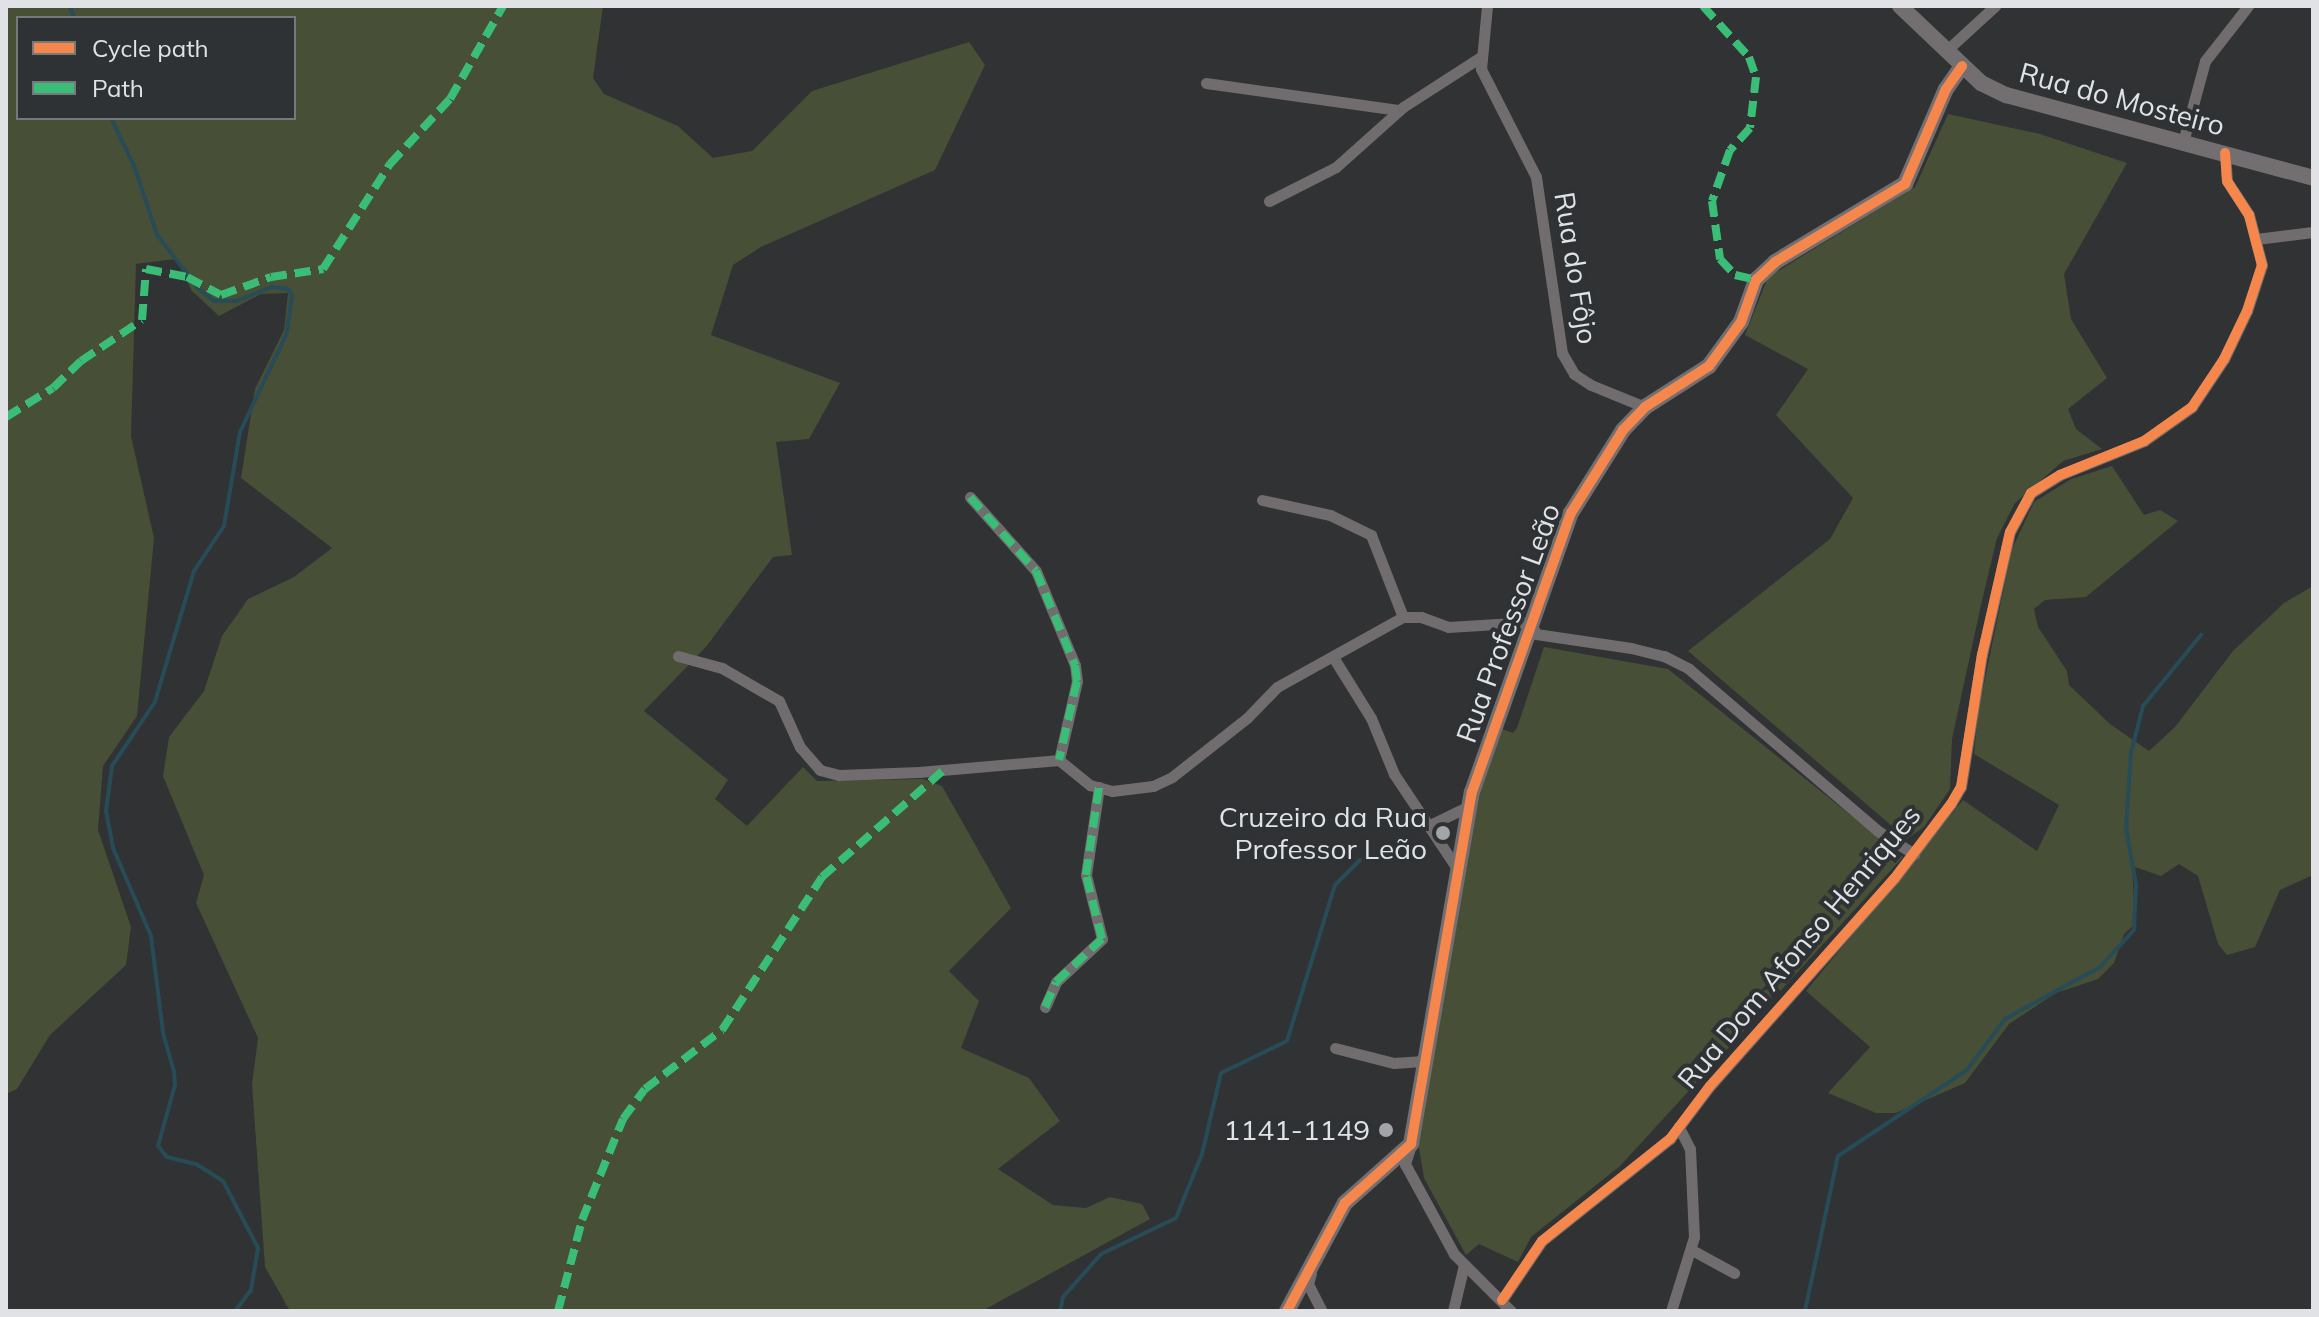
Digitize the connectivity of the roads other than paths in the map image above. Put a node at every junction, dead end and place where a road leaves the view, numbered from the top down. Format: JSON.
{"nodes":[{"id":1,"x":1487,"y":6,"type":"edge"},
{"id":2,"x":1900,"y":6,"type":"edge"},
{"id":3,"x":1995,"y":6,"type":"edge"},
{"id":4,"x":2248,"y":6,"type":"edge"},
{"id":5,"x":1946,"y":51,"type":"junction"},
{"id":6,"x":1482,"y":56,"type":"junction"},
{"id":7,"x":1962,"y":66,"type":"junction"},
{"id":8,"x":1206,"y":83,"type":"dead end"},
{"id":9,"x":1398,"y":110,"type":"junction"},
{"id":10,"x":2183,"y":142,"type":"junction"},
{"id":11,"x":2225,"y":153,"type":"junction"},
{"id":12,"x":2313,"y":178,"type":"edge"},
{"id":13,"x":1269,"y":201,"type":"dead end"},
{"id":14,"x":2313,"y":232,"type":"edge"},
{"id":15,"x":2256,"y":239,"type":"junction"},
{"id":16,"x":1645,"y":407,"type":"junction"},
{"id":17,"x":970,"y":497,"type":"dead end"},
{"id":18,"x":1262,"y":500,"type":"dead end"},
{"id":19,"x":1403,"y":617,"type":"junction"},
{"id":20,"x":1530,"y":622,"type":"junction"},
{"id":21,"x":678,"y":656,"type":"dead end"},
{"id":22,"x":1333,"y":657,"type":"junction"},
{"id":23,"x":1059,"y":760,"type":"junction"},
{"id":24,"x":1099,"y":787,"type":"junction"},
{"id":25,"x":1469,"y":806,"type":"junction"},
{"id":26,"x":1430,"y":825,"type":"junction"},
{"id":27,"x":1914,"y":854,"type":"junction"},
{"id":28,"x":1456,"y":867,"type":"junction"},
{"id":29,"x":1045,"y":1007,"type":"dead end"},
{"id":30,"x":1335,"y":1048,"type":"dead end"},
{"id":31,"x":1426,"y":1061,"type":"junction"},
{"id":32,"x":1679,"y":1127,"type":"junction"},
{"id":33,"x":1411,"y":1144,"type":"junction"},
{"id":34,"x":1692,"y":1250,"type":"junction"},
{"id":35,"x":1464,"y":1265,"type":"junction"},
{"id":36,"x":1312,"y":1268,"type":"junction"},
{"id":37,"x":1734,"y":1273,"type":"dead end"},
{"id":38,"x":1502,"y":1300,"type":"junction"},
{"id":39,"x":1287,"y":1311,"type":"edge"},
{"id":40,"x":1322,"y":1311,"type":"edge"},
{"id":41,"x":1453,"y":1311,"type":"edge"},
{"id":42,"x":1511,"y":1311,"type":"edge"},
{"id":43,"x":1671,"y":1311,"type":"edge"}],
"edges":[{"from":1,"to":6,"type":"street","name":"Rua do Fôjo"},
{"from":2,"to":5,"type":"street","name":"Rua do Mosteiro"},
{"from":3,"to":5,"type":"street"},
{"from":4,"to":10,"type":"street"},
{"from":5,"to":7,"type":"street","name":"Rua do Mosteiro"},
{"from":6,"to":9,"type":"street"},
{"from":6,"to":16,"type":"street","name":"Rua do Fôjo"},
{"from":7,"to":10,"type":"street","name":"Rua do Mosteiro"},
{"from":7,"to":16,"type":"street","name":"Rua Professor Leão"},
{"from":8,"to":9,"type":"street"},
{"from":9,"to":13,"type":"street"},
{"from":10,"to":11,"type":"street","name":"Rua do Mosteiro"},
{"from":11,"to":12,"type":"street","name":"Rua do Mosteiro"},
{"from":11,"to":15,"type":"street","name":"Rua Dom Afonso Henriques"},
{"from":14,"to":15,"type":"street"},
{"from":15,"to":27,"type":"street","name":"Rua Dom Afonso Henriques"},
{"from":16,"to":20,"type":"street","name":"Rua Professor Leão"},
{"from":17,"to":23,"type":"street"},
{"from":18,"to":19,"type":"street"},
{"from":19,"to":20,"type":"street"},
{"from":19,"to":22,"type":"street"},
{"from":20,"to":25,"type":"street","name":"Rua Professor Leão"},
{"from":20,"to":27,"type":"street"},
{"from":21,"to":23,"type":"street"},
{"from":22,"to":24,"type":"street"},
{"from":22,"to":26,"type":"street"},
{"from":23,"to":24,"type":"street"},
{"from":24,"to":29,"type":"street"},
{"from":25,"to":26,"type":"street"},
{"from":25,"to":28,"type":"street","name":"Rua Professor Leão"},
{"from":26,"to":28,"type":"street"},
{"from":27,"to":32,"type":"street","name":"Rua Dom Afonso Henriques"},
{"from":28,"to":31,"type":"street","name":"Rua Professor Leão"},
{"from":30,"to":31,"type":"street"},
{"from":31,"to":33,"type":"street","name":"Rua Professor Leão"},
{"from":32,"to":34,"type":"street"},
{"from":32,"to":38,"type":"street","name":"Rua Dom Afonso Henriques"},
{"from":33,"to":35,"type":"street"},
{"from":33,"to":36,"type":"street"},
{"from":34,"to":37,"type":"street"},
{"from":34,"to":43,"type":"street"},
{"from":35,"to":38,"type":"street"},
{"from":35,"to":41,"type":"street"},
{"from":36,"to":39,"type":"street"},
{"from":36,"to":40,"type":"street"},
{"from":38,"to":42,"type":"street"}]}
